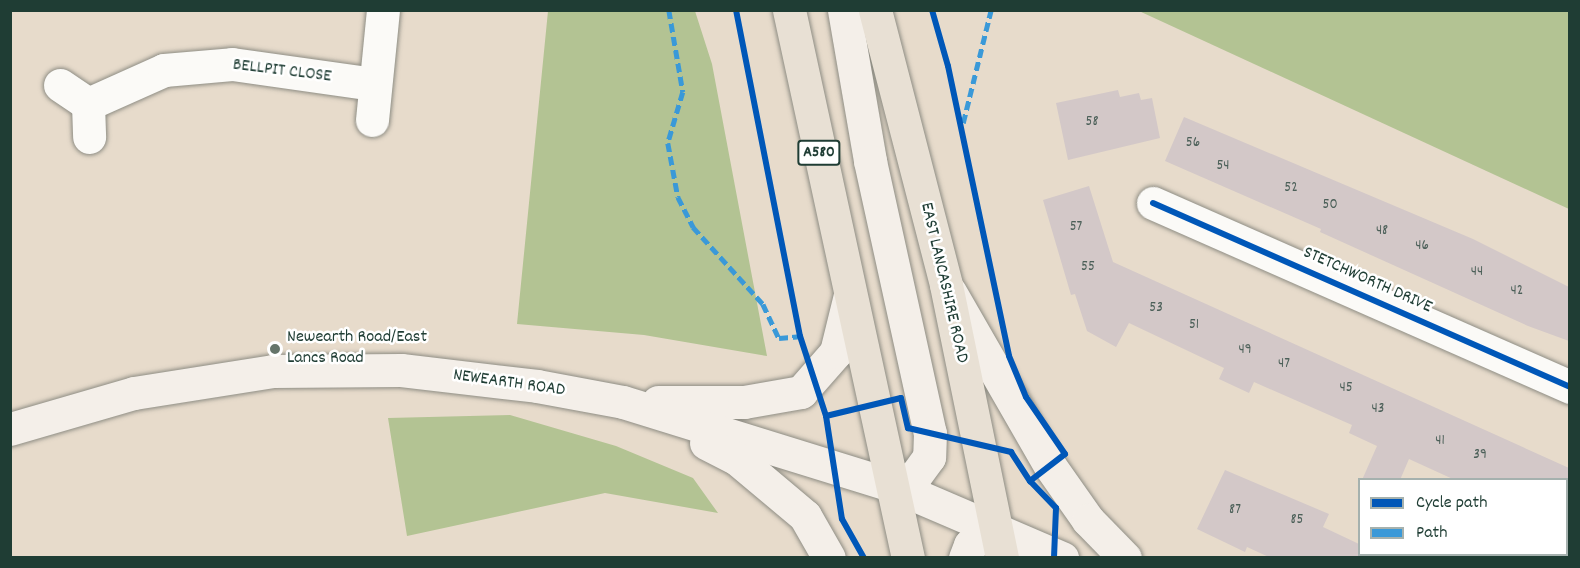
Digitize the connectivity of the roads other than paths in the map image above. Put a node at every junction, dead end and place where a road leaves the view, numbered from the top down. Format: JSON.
{"nodes":[{"id":1,"x":383,"y":10,"type":"edge"},
{"id":2,"x":789,"y":10,"type":"edge"},
{"id":3,"x":844,"y":10,"type":"edge"},
{"id":4,"x":875,"y":10,"type":"edge"},
{"id":5,"x":375,"y":84,"type":"junction"},
{"id":6,"x":60,"y":85,"type":"dead end"},
{"id":7,"x":88,"y":104,"type":"junction"},
{"id":8,"x":372,"y":120,"type":"dead end"},
{"id":9,"x":90,"y":137,"type":"dead end"},
{"id":10,"x":1153,"y":203,"type":"dead end"},
{"id":11,"x":946,"y":285,"type":"junction"},
{"id":12,"x":850,"y":295,"type":"junction"},
{"id":13,"x":1569,"y":387,"type":"edge"},
{"id":14,"x":623,"y":402,"type":"junction"},
{"id":15,"x":10,"y":429,"type":"edge"},
{"id":16,"x":894,"y":486,"type":"junction"},
{"id":17,"x":997,"y":543,"type":"edge"},
{"id":18,"x":829,"y":558,"type":"edge"},
{"id":19,"x":908,"y":558,"type":"edge"},
{"id":20,"x":965,"y":558,"type":"edge"},
{"id":21,"x":1062,"y":558,"type":"edge"},
{"id":22,"x":1125,"y":558,"type":"edge"}],
"edges":[{"from":1,"to":5,"type":"street"},
{"from":2,"to":12,"type":"highway","number":"A580"},
{"from":3,"to":16,"type":"main road"},
{"from":4,"to":11,"type":"highway","name":"EAST LANCASHIRE ROAD"},
{"from":5,"to":7,"type":"street","name":"BELLPIT CLOSE"},
{"from":5,"to":8,"type":"street"},
{"from":6,"to":7,"type":"street"},
{"from":7,"to":9,"type":"street"},
{"from":10,"to":13,"type":"street","name":"STETCHWORTH DRIVE"},
{"from":11,"to":17,"type":"highway","name":"EAST LANCASHIRE ROAD"},
{"from":11,"to":22,"type":"main road"},
{"from":12,"to":14,"type":"main road"},
{"from":12,"to":16,"type":"highway","number":"A580"},
{"from":14,"to":15,"type":"main road","name":"NEWEARTH ROAD"},
{"from":14,"to":16,"type":"main road","name":"NEWEARTH ROAD"},
{"from":14,"to":18,"type":"main road"},
{"from":16,"to":17,"type":"main road","name":"NEWEARTH ROAD"},
{"from":16,"to":19,"type":"highway","number":"A580"},
{"from":17,"to":20,"type":"main road"},
{"from":17,"to":21,"type":"main road","name":"NEWEARTH ROAD"}]}
